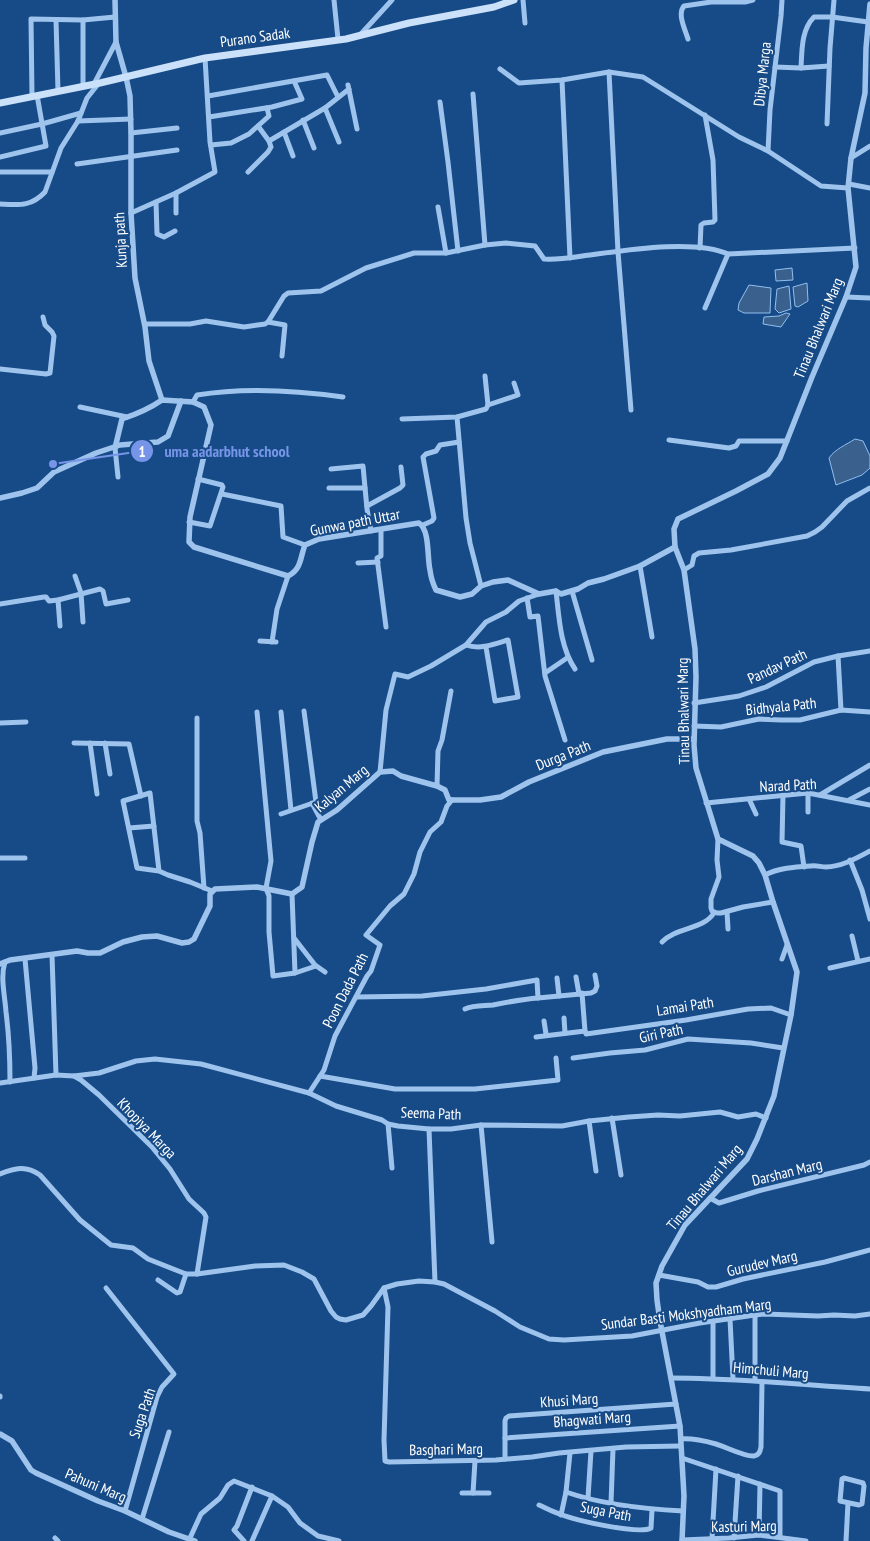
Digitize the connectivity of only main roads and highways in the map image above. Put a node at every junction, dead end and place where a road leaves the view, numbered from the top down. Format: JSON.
{"nodes":[{"id":1,"x":514,"y":0,"type":"edge"},
{"id":2,"x":0,"y":102,"type":"edge"}],
"edges":[{"from":1,"to":2,"type":"main road","name":"Purano Sadak"}]}
